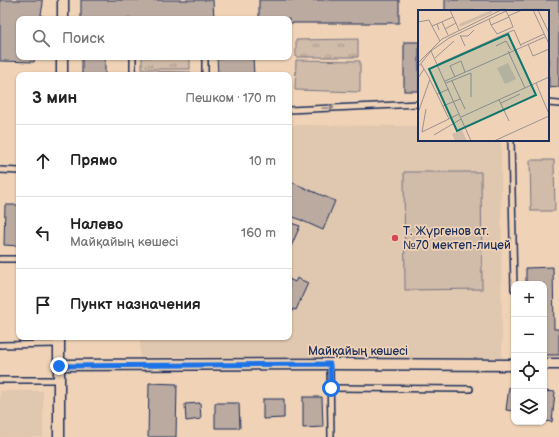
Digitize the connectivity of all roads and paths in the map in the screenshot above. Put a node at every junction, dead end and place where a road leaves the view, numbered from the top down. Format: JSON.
{"nodes":[{"id":1,"x":63,"y":0,"type":"edge"},
{"id":2,"x":63,"y":16,"type":"edge"},
{"id":3,"x":62,"y":60,"type":"edge"},
{"id":4,"x":133,"y":60,"type":"edge"},
{"id":5,"x":205,"y":60,"type":"edge"},
{"id":6,"x":62,"y":72,"type":"edge"},
{"id":7,"x":133,"y":72,"type":"edge"},
{"id":8,"x":205,"y":72,"type":"edge"},
{"id":9,"x":549,"y":103,"type":"edge"},
{"id":10,"x":418,"y":104,"type":"edge"},
{"id":11,"x":559,"y":104,"type":"edge"},
{"id":12,"x":292,"y":110,"type":"edge"},
{"id":13,"x":511,"y":141,"type":"edge"},
{"id":14,"x":0,"y":170,"type":"edge"},
{"id":15,"x":16,"y":170,"type":"edge"},
{"id":16,"x":0,"y":259,"type":"edge"},
{"id":17,"x":16,"y":259,"type":"edge"},
{"id":18,"x":514,"y":281,"type":"edge"},
{"id":19,"x":59,"y":340,"type":"edge"},
{"id":20,"x":0,"y":345,"type":"edge"},
{"id":21,"x":330,"y":364,"type":"junction"},
{"id":22,"x":547,"y":364,"type":"edge"},
{"id":23,"x":559,"y":364,"type":"edge"},
{"id":24,"x":511,"y":365,"type":"edge"},
{"id":25,"x":59,"y":366,"type":"junction"},
{"id":26,"x":0,"y":380,"type":"edge"},
{"id":27,"x":59,"y":380,"type":"junction"},
{"id":28,"x":331,"y":388,"type":"junction"},
{"id":29,"x":470,"y":389,"type":"dead end"},
{"id":30,"x":59,"y":437,"type":"edge"},
{"id":31,"x":331,"y":437,"type":"edge"}],
"edges":[{"from":1,"to":2,"type":"street"},
{"from":3,"to":6,"type":"street"},
{"from":4,"to":7,"type":"lane"},
{"from":5,"to":8,"type":"lane"},
{"from":9,"to":11,"type":"lane"},
{"from":12,"to":10,"type":"lane","one_way":true},
{"from":13,"to":18,"type":"lane"},
{"from":14,"to":15,"type":"lane"},
{"from":16,"to":17,"type":"lane"},
{"from":19,"to":20,"type":"lane"},
{"from":19,"to":25,"type":"street"},
{"from":21,"to":24,"type":"street","name":"Майқайың көшесі"},
{"from":21,"to":25,"type":"street","name":"Майқайың көшесі"},
{"from":21,"to":28,"type":"lane"},
{"from":22,"to":23,"type":"street"},
{"from":25,"to":27,"type":"street"},
{"from":26,"to":27,"type":"lane"},
{"from":27,"to":30,"type":"street"},
{"from":28,"to":29,"type":"lane"},
{"from":28,"to":31,"type":"lane"}]}
